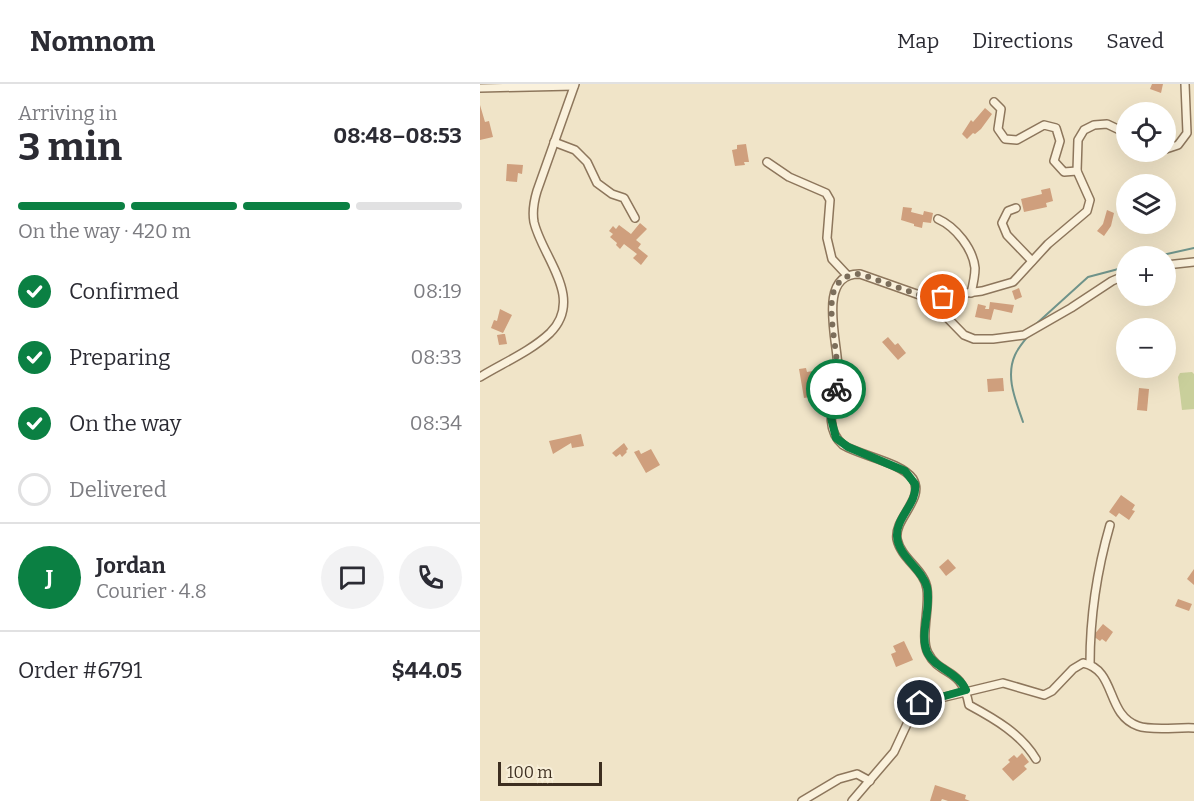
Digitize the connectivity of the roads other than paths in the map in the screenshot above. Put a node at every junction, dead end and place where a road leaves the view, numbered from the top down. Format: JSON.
{"nodes":[{"id":1,"x":1185,"y":84,"type":"edge"},
{"id":2,"x":574,"y":85,"type":"edge"},
{"id":3,"x":480,"y":88,"type":"edge"},
{"id":4,"x":994,"y":102,"type":"dead end"},
{"id":5,"x":1116,"y":128,"type":"edge"},
{"id":6,"x":554,"y":141,"type":"junction"},
{"id":7,"x":1176,"y":146,"type":"edge"},
{"id":8,"x":767,"y":162,"type":"dead end"},
{"id":9,"x":1077,"y":171,"type":"junction"},
{"id":10,"x":1016,"y":208,"type":"dead end"},
{"id":11,"x":636,"y":218,"type":"dead end"},
{"id":12,"x":938,"y":219,"type":"dead end"},
{"id":13,"x":1032,"y":261,"type":"junction"},
{"id":14,"x":1194,"y":262,"type":"edge"},
{"id":15,"x":1176,"y":265,"type":"edge"},
{"id":16,"x":847,"y":274,"type":"junction"},
{"id":17,"x":1116,"y":279,"type":"edge"},
{"id":18,"x":971,"y":293,"type":"junction"},
{"id":19,"x":928,"y":298,"type":"junction"},
{"id":20,"x":480,"y":376,"type":"edge"},
{"id":21,"x":1110,"y":525,"type":"dead end"},
{"id":22,"x":1090,"y":664,"type":"junction"},
{"id":23,"x":966,"y":690,"type":"junction"},
{"id":24,"x":1194,"y":728,"type":"edge"},
{"id":25,"x":1036,"y":759,"type":"dead end"},
{"id":26,"x":870,"y":781,"type":"junction"},
{"id":27,"x":802,"y":801,"type":"edge"},
{"id":28,"x":852,"y":801,"type":"edge"}],
"edges":[{"from":1,"to":7,"type":"street"},
{"from":2,"to":3,"type":"street"},
{"from":2,"to":6,"type":"street"},
{"from":4,"to":9,"type":"street"},
{"from":5,"to":9,"type":"street"},
{"from":6,"to":11,"type":"street"},
{"from":6,"to":20,"type":"street"},
{"from":8,"to":16,"type":"street"},
{"from":9,"to":13,"type":"street"},
{"from":10,"to":13,"type":"street"},
{"from":12,"to":18,"type":"street"},
{"from":13,"to":18,"type":"street"},
{"from":14,"to":15,"type":"street"},
{"from":16,"to":19,"type":"street"},
{"from":16,"to":23,"type":"street"},
{"from":17,"to":19,"type":"street"},
{"from":18,"to":19,"type":"street"},
{"from":21,"to":22,"type":"street"},
{"from":22,"to":23,"type":"street"},
{"from":22,"to":24,"type":"street"},
{"from":23,"to":25,"type":"street"},
{"from":23,"to":26,"type":"street"},
{"from":26,"to":27,"type":"street"},
{"from":26,"to":28,"type":"street"}]}
